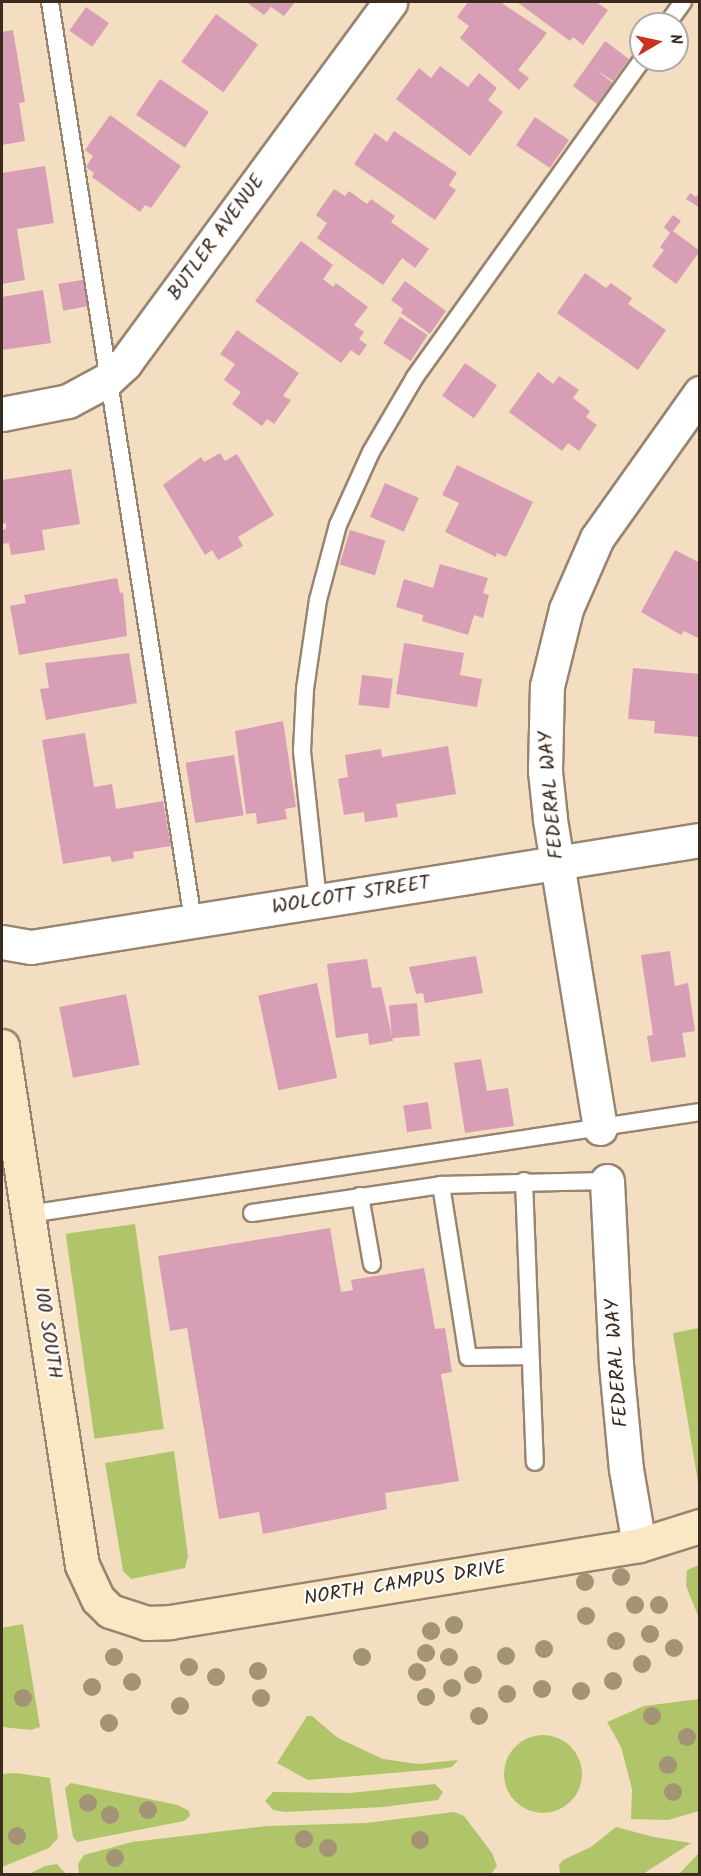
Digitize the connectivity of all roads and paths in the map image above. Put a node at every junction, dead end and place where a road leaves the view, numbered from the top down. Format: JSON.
{"nodes":[{"id":1,"x":50,"y":2,"type":"edge"},
{"id":2,"x":390,"y":2,"type":"edge"},
{"id":3,"x":633,"y":72,"type":"edge"},
{"id":4,"x":107,"y":380,"type":"junction"},
{"id":5,"x":699,"y":393,"type":"edge"},
{"id":6,"x":2,"y":414,"type":"edge"},
{"id":7,"x":699,"y":840,"type":"edge"},
{"id":8,"x":558,"y":862,"type":"junction"},
{"id":9,"x":318,"y":901,"type":"junction"},
{"id":10,"x":193,"y":920,"type":"junction"},
{"id":11,"x":2,"y":942,"type":"edge"},
{"id":12,"x":2,"y":1046,"type":"edge"},
{"id":13,"x":699,"y":1112,"type":"edge"},
{"id":14,"x":600,"y":1128,"type":"junction"},
{"id":15,"x":524,"y":1181,"type":"junction"},
{"id":16,"x":607,"y":1181,"type":"joint"},
{"id":17,"x":441,"y":1185,"type":"junction"},
{"id":18,"x":360,"y":1196,"type":"junction"},
{"id":19,"x":252,"y":1213,"type":"dead end"},
{"id":20,"x":29,"y":1214,"type":"junction"},
{"id":21,"x":372,"y":1264,"type":"dead end"},
{"id":22,"x":529,"y":1356,"type":"junction"},
{"id":23,"x":535,"y":1462,"type":"dead end"},
{"id":24,"x":699,"y":1526,"type":"edge"},
{"id":25,"x":639,"y":1545,"type":"junction"},
{"id":26,"x":110,"y":1611,"type":"joint"}],
"edges":[{"from":1,"to":4,"type":"lane"},
{"from":2,"to":4,"type":"street","name":"BUTLER AVENUE"},
{"from":3,"to":9,"type":"lane"},
{"from":4,"to":6,"type":"street","name":"BUTLER AVENUE"},
{"from":4,"to":10,"type":"lane"},
{"from":5,"to":8,"type":"street","name":"FEDERAL WAY"},
{"from":7,"to":8,"type":"street","name":"WOLCOTT STREET"},
{"from":8,"to":9,"type":"street","name":"WOLCOTT STREET"},
{"from":8,"to":14,"type":"street","name":"FEDERAL WAY"},
{"from":9,"to":10,"type":"street","name":"WOLCOTT STREET"},
{"from":10,"to":11,"type":"street","name":"WOLCOTT STREET"},
{"from":12,"to":20,"type":"main road","name":"100 SOUTH"},
{"from":13,"to":14,"type":"lane"},
{"from":14,"to":20,"type":"lane"},
{"from":15,"to":16,"type":"lane"},
{"from":15,"to":17,"type":"lane"},
{"from":15,"to":22,"type":"lane"},
{"from":16,"to":25,"type":"street","name":"FEDERAL WAY"},
{"from":17,"to":18,"type":"lane"},
{"from":17,"to":22,"type":"lane"},
{"from":18,"to":19,"type":"lane"},
{"from":18,"to":21,"type":"lane"},
{"from":20,"to":26,"type":"main road","name":"100 SOUTH"},
{"from":22,"to":23,"type":"lane"},
{"from":24,"to":25,"type":"main road","name":"NORTH CAMPUS DRIVE"},
{"from":25,"to":26,"type":"main road","name":"NORTH CAMPUS DRIVE"}]}
